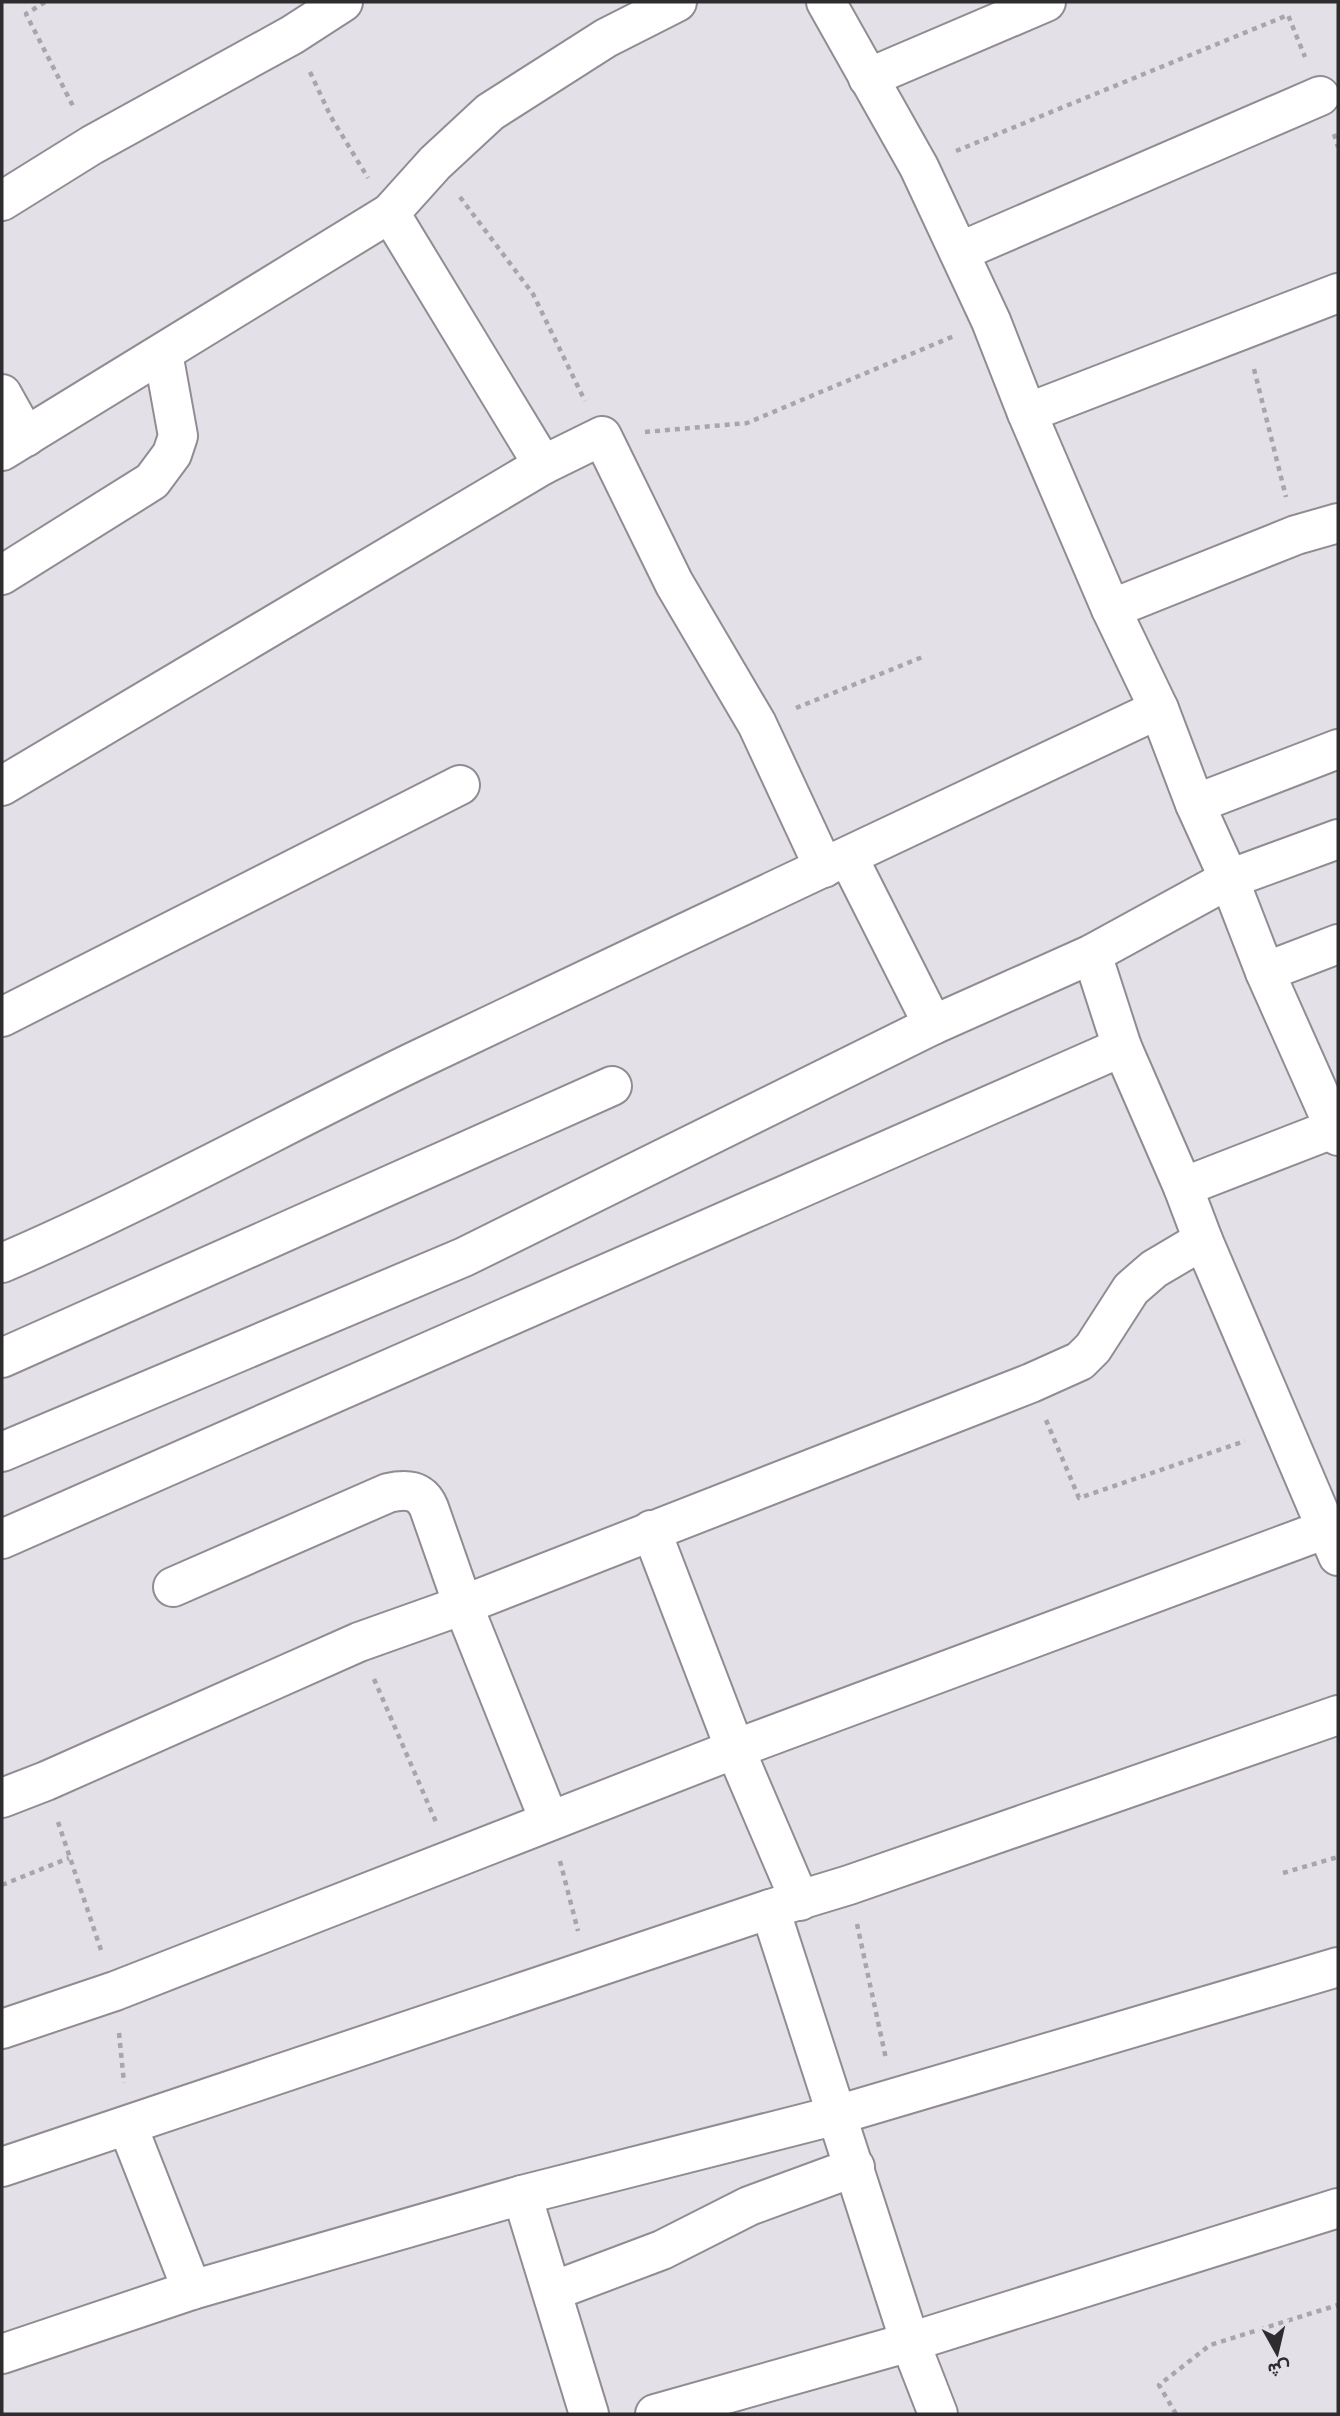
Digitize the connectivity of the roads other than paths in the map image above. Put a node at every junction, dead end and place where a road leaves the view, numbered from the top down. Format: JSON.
{"nodes":[{"id":1,"x":343,"y":2,"type":"edge"},
{"id":2,"x":677,"y":2,"type":"edge"},
{"id":3,"x":826,"y":2,"type":"edge"},
{"id":4,"x":1046,"y":2,"type":"edge"},
{"id":5,"x":868,"y":78,"type":"junction"},
{"id":6,"x":1320,"y":96,"type":"road end"},
{"id":7,"x":2,"y":201,"type":"edge"},
{"id":8,"x":390,"y":214,"type":"junction"},
{"id":9,"x":959,"y":252,"type":"junction"},
{"id":10,"x":1338,"y":293,"type":"edge"},
{"id":11,"x":163,"y":353,"type":"junction"},
{"id":12,"x":2,"y":394,"type":"edge"},
{"id":13,"x":1027,"y":413,"type":"junction"},
{"id":14,"x":14,"y":444,"type":"edge"},
{"id":15,"x":543,"y":465,"type":"junction"},
{"id":16,"x":1338,"y":523,"type":"edge"},
{"id":17,"x":2,"y":575,"type":"edge"},
{"id":18,"x":1111,"y":609,"type":"junction"},
{"id":19,"x":1160,"y":709,"type":"junction"},
{"id":20,"x":1338,"y":749,"type":"edge"},
{"id":21,"x":460,"y":785,"type":"dead end"},
{"id":22,"x":2,"y":786,"type":"edge"},
{"id":23,"x":1195,"y":804,"type":"junction"},
{"id":24,"x":1338,"y":839,"type":"edge"},
{"id":25,"x":836,"y":863,"type":"junction"},
{"id":26,"x":1229,"y":879,"type":"junction"},
{"id":27,"x":1338,"y":944,"type":"edge"},
{"id":28,"x":1092,"y":954,"type":"junction"},
{"id":29,"x":1265,"y":972,"type":"junction"},
{"id":30,"x":2,"y":1017,"type":"edge"},
{"id":31,"x":933,"y":1025,"type":"junction"},
{"id":32,"x":1122,"y":1047,"type":"junction"},
{"id":33,"x":612,"y":1086,"type":"dead end"},
{"id":34,"x":1336,"y":1132,"type":"edge"},
{"id":35,"x":1182,"y":1188,"type":"junction"},
{"id":36,"x":1202,"y":1240,"type":"junction"},
{"id":37,"x":2,"y":1264,"type":"edge"},
{"id":38,"x":2,"y":1358,"type":"edge"},
{"id":39,"x":2,"y":1452,"type":"edge"},
{"id":40,"x":651,"y":1530,"type":"junction"},
{"id":41,"x":2,"y":1539,"type":"edge"},
{"id":42,"x":1332,"y":1542,"type":"edge"},
{"id":43,"x":173,"y":1587,"type":"dead end"},
{"id":44,"x":463,"y":1605,"type":"junction"},
{"id":45,"x":1338,"y":1715,"type":"edge"},
{"id":46,"x":735,"y":1749,"type":"junction"},
{"id":47,"x":2,"y":1798,"type":"edge"},
{"id":48,"x":549,"y":1820,"type":"junction"},
{"id":49,"x":785,"y":1905,"type":"junction"},
{"id":50,"x":1338,"y":1967,"type":"edge"},
{"id":51,"x":2,"y":2029,"type":"edge"},
{"id":52,"x":837,"y":2115,"type":"junction"},
{"id":53,"x":128,"y":2127,"type":"junction"},
{"id":54,"x":2,"y":2167,"type":"edge"},
{"id":55,"x":855,"y":2167,"type":"junction"},
{"id":56,"x":522,"y":2195,"type":"junction"},
{"id":57,"x":1338,"y":2208,"type":"edge"},
{"id":58,"x":192,"y":2290,"type":"junction"},
{"id":59,"x":553,"y":2291,"type":"junction"},
{"id":60,"x":910,"y":2342,"type":"junction"},
{"id":61,"x":2,"y":2354,"type":"edge"},
{"id":62,"x":589,"y":2414,"type":"edge"},
{"id":63,"x":655,"y":2414,"type":"edge"},
{"id":64,"x":938,"y":2414,"type":"edge"}],
"edges":[{"from":1,"to":7,"type":"street"},
{"from":2,"to":8,"type":"street"},
{"from":3,"to":5,"type":"street"},
{"from":4,"to":5,"type":"street"},
{"from":5,"to":9,"type":"street"},
{"from":6,"to":9,"type":"street"},
{"from":8,"to":11,"type":"street"},
{"from":8,"to":15,"type":"street"},
{"from":9,"to":13,"type":"street"},
{"from":10,"to":13,"type":"street"},
{"from":11,"to":14,"type":"street"},
{"from":11,"to":17,"type":"street"},
{"from":12,"to":14,"type":"street"},
{"from":13,"to":18,"type":"street"},
{"from":15,"to":22,"type":"street"},
{"from":15,"to":25,"type":"street"},
{"from":16,"to":18,"type":"street"},
{"from":18,"to":19,"type":"street"},
{"from":19,"to":23,"type":"street"},
{"from":19,"to":25,"type":"street"},
{"from":20,"to":23,"type":"street"},
{"from":21,"to":30,"type":"street"},
{"from":23,"to":26,"type":"street"},
{"from":24,"to":26,"type":"street"},
{"from":25,"to":31,"type":"street"},
{"from":25,"to":37,"type":"street"},
{"from":26,"to":28,"type":"street"},
{"from":26,"to":29,"type":"street"},
{"from":27,"to":29,"type":"street"},
{"from":28,"to":31,"type":"street"},
{"from":28,"to":32,"type":"street"},
{"from":29,"to":34,"type":"street"},
{"from":31,"to":39,"type":"street"},
{"from":32,"to":35,"type":"street"},
{"from":32,"to":41,"type":"street"},
{"from":33,"to":38,"type":"street"},
{"from":34,"to":35,"type":"street"},
{"from":35,"to":36,"type":"street"},
{"from":36,"to":40,"type":"street"},
{"from":36,"to":42,"type":"street"},
{"from":40,"to":44,"type":"street"},
{"from":40,"to":46,"type":"street"},
{"from":42,"to":46,"type":"street"},
{"from":43,"to":44,"type":"street"},
{"from":44,"to":47,"type":"street"},
{"from":44,"to":48,"type":"street"},
{"from":45,"to":49,"type":"street"},
{"from":46,"to":48,"type":"street"},
{"from":46,"to":49,"type":"street"},
{"from":48,"to":51,"type":"street"},
{"from":49,"to":52,"type":"street"},
{"from":49,"to":53,"type":"street"},
{"from":50,"to":52,"type":"street"},
{"from":52,"to":55,"type":"street"},
{"from":52,"to":56,"type":"street"},
{"from":53,"to":54,"type":"street"},
{"from":53,"to":58,"type":"street"},
{"from":55,"to":59,"type":"street"},
{"from":55,"to":60,"type":"street"},
{"from":56,"to":58,"type":"street"},
{"from":56,"to":59,"type":"street"},
{"from":57,"to":60,"type":"street"},
{"from":58,"to":61,"type":"street"},
{"from":59,"to":62,"type":"street"},
{"from":60,"to":63,"type":"street"},
{"from":60,"to":64,"type":"street"}]}
